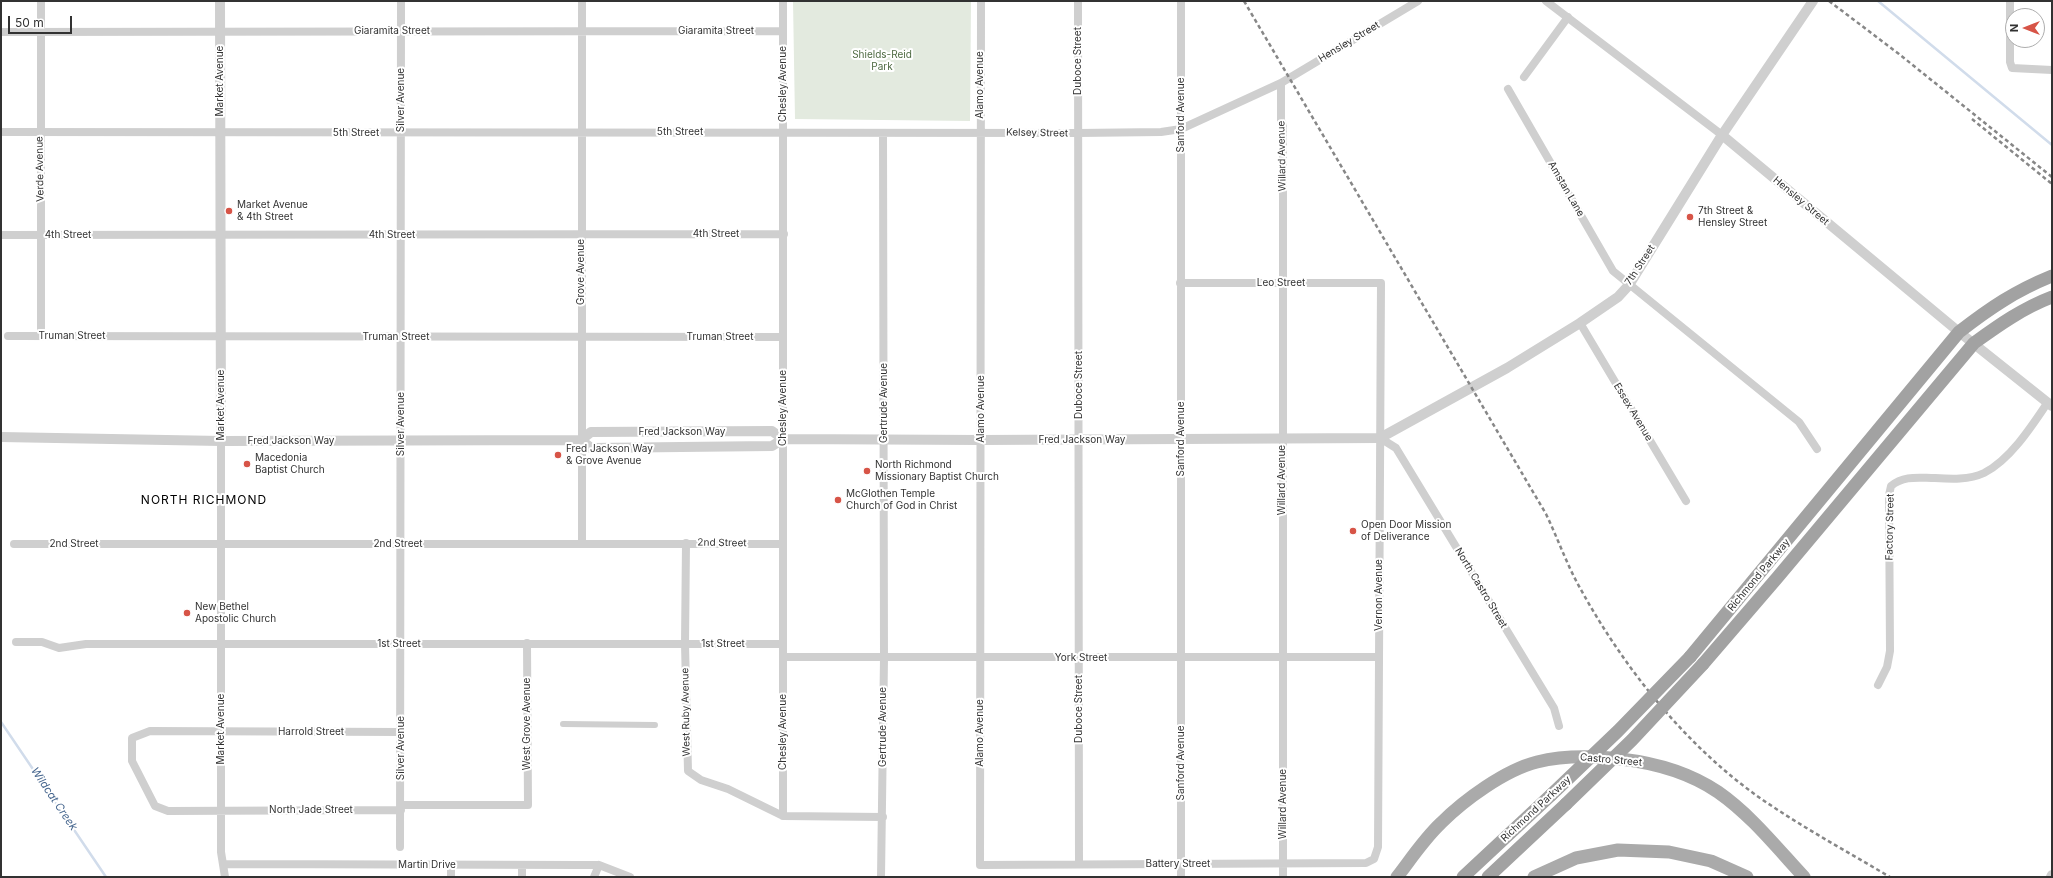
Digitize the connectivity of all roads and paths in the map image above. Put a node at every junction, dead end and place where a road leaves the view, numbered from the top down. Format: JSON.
{"nodes":[{"id":1,"x":41,"y":1,"type":"edge"},
{"id":2,"x":220,"y":1,"type":"edge"},
{"id":3,"x":401,"y":1,"type":"edge"},
{"id":4,"x":582,"y":1,"type":"edge"},
{"id":5,"x":783,"y":1,"type":"edge"},
{"id":6,"x":981,"y":1,"type":"edge"},
{"id":7,"x":1078,"y":1,"type":"edge"},
{"id":8,"x":1181,"y":1,"type":"edge"},
{"id":9,"x":1418,"y":1,"type":"edge"},
{"id":10,"x":1546,"y":1,"type":"edge"},
{"id":11,"x":1813,"y":1,"type":"edge"},
{"id":12,"x":2010,"y":1,"type":"edge"},
{"id":13,"x":1568,"y":17,"type":"junction"},
{"id":14,"x":40,"y":31,"type":"junction"},
{"id":15,"x":220,"y":31,"type":"junction"},
{"id":16,"x":401,"y":31,"type":"junction"},
{"id":17,"x":582,"y":31,"type":"junction"},
{"id":18,"x":783,"y":31,"type":"junction"},
{"id":19,"x":1,"y":32,"type":"edge"},
{"id":20,"x":2052,"y":70,"type":"edge"},
{"id":21,"x":1524,"y":77,"type":"dead end"},
{"id":22,"x":1281,"y":83,"type":"junction"},
{"id":23,"x":1508,"y":89,"type":"dead end"},
{"id":24,"x":1181,"y":129,"type":"junction"},
{"id":25,"x":1,"y":132,"type":"edge"},
{"id":26,"x":40,"y":132,"type":"junction"},
{"id":27,"x":400,"y":132,"type":"junction"},
{"id":28,"x":582,"y":132,"type":"junction"},
{"id":29,"x":783,"y":132,"type":"junction"},
{"id":30,"x":980,"y":132,"type":"junction"},
{"id":31,"x":220,"y":133,"type":"junction"},
{"id":32,"x":883,"y":133,"type":"junction"},
{"id":33,"x":1078,"y":133,"type":"junction"},
{"id":34,"x":1722,"y":135,"type":"junction"},
{"id":35,"x":221,"y":234,"type":"junction"},
{"id":36,"x":784,"y":234,"type":"junction"},
{"id":37,"x":1,"y":235,"type":"edge"},
{"id":38,"x":41,"y":235,"type":"junction"},
{"id":39,"x":401,"y":235,"type":"junction"},
{"id":40,"x":581,"y":235,"type":"junction"},
{"id":41,"x":2052,"y":276,"type":"edge"},
{"id":42,"x":1180,"y":283,"type":"junction"},
{"id":43,"x":1381,"y":283,"type":"joint"},
{"id":44,"x":1283,"y":284,"type":"junction"},
{"id":45,"x":1629,"y":285,"type":"junction"},
{"id":46,"x":2052,"y":297,"type":"edge"},
{"id":47,"x":1580,"y":323,"type":"junction"},
{"id":48,"x":1959,"y":332,"type":"junction"},
{"id":49,"x":8,"y":336,"type":"dead end"},
{"id":50,"x":41,"y":336,"type":"junction"},
{"id":51,"x":222,"y":336,"type":"junction"},
{"id":52,"x":401,"y":337,"type":"junction"},
{"id":53,"x":581,"y":337,"type":"junction"},
{"id":54,"x":783,"y":337,"type":"junction"},
{"id":55,"x":1974,"y":343,"type":"junction"},
{"id":56,"x":2050,"y":404,"type":"edge"},
{"id":57,"x":4,"y":437,"type":"edge"},
{"id":58,"x":1380,"y":438,"type":"junction"},
{"id":59,"x":783,"y":439,"type":"junction"},
{"id":60,"x":1181,"y":439,"type":"junction"},
{"id":61,"x":401,"y":440,"type":"junction"},
{"id":62,"x":581,"y":440,"type":"junction"},
{"id":63,"x":884,"y":440,"type":"junction"},
{"id":64,"x":981,"y":440,"type":"junction"},
{"id":65,"x":1079,"y":440,"type":"junction"},
{"id":66,"x":1282,"y":440,"type":"junction"},
{"id":67,"x":221,"y":441,"type":"junction"},
{"id":68,"x":1817,"y":449,"type":"dead end"},
{"id":69,"x":1686,"y":501,"type":"dead end"},
{"id":70,"x":582,"y":543,"type":"junction"},
{"id":71,"x":686,"y":543,"type":"junction"},
{"id":72,"x":14,"y":544,"type":"dead end"},
{"id":73,"x":220,"y":544,"type":"junction"},
{"id":74,"x":401,"y":544,"type":"junction"},
{"id":75,"x":783,"y":544,"type":"junction"},
{"id":76,"x":16,"y":642,"type":"dead end"},
{"id":77,"x":527,"y":643,"type":"junction"},
{"id":78,"x":221,"y":644,"type":"junction"},
{"id":79,"x":401,"y":644,"type":"junction"},
{"id":80,"x":685,"y":644,"type":"junction"},
{"id":81,"x":783,"y":644,"type":"junction"},
{"id":82,"x":783,"y":657,"type":"junction"},
{"id":83,"x":980,"y":657,"type":"junction"},
{"id":84,"x":1180,"y":657,"type":"junction"},
{"id":85,"x":1283,"y":657,"type":"junction"},
{"id":86,"x":1379,"y":657,"type":"junction"},
{"id":87,"x":884,"y":658,"type":"junction"},
{"id":88,"x":1080,"y":658,"type":"junction"},
{"id":89,"x":1878,"y":685,"type":"dead end"},
{"id":90,"x":563,"y":724,"type":"dead end"},
{"id":91,"x":655,"y":725,"type":"dead end"},
{"id":92,"x":1559,"y":726,"type":"dead end"},
{"id":93,"x":221,"y":732,"type":"junction"},
{"id":94,"x":401,"y":732,"type":"junction"},
{"id":95,"x":528,"y":805,"type":"joint"},
{"id":96,"x":401,"y":807,"type":"junction"},
{"id":97,"x":221,"y":810,"type":"junction"},
{"id":98,"x":783,"y":816,"type":"junction"},
{"id":99,"x":883,"y":817,"type":"junction"},
{"id":100,"x":400,"y":847,"type":"dead end"},
{"id":101,"x":1374,"y":859,"type":"joint"},
{"id":102,"x":223,"y":864,"type":"junction"},
{"id":103,"x":451,"y":864,"type":"junction"},
{"id":104,"x":522,"y":864,"type":"junction"},
{"id":105,"x":980,"y":864,"type":"joint"},
{"id":106,"x":1080,"y":864,"type":"junction"},
{"id":107,"x":1181,"y":864,"type":"junction"},
{"id":108,"x":1283,"y":864,"type":"junction"},
{"id":109,"x":599,"y":865,"type":"junction"},
{"id":110,"x":224,"y":877,"type":"edge"},
{"id":111,"x":451,"y":877,"type":"edge"},
{"id":112,"x":522,"y":877,"type":"edge"},
{"id":113,"x":594,"y":877,"type":"edge"},
{"id":114,"x":630,"y":877,"type":"edge"},
{"id":115,"x":881,"y":877,"type":"edge"},
{"id":116,"x":1181,"y":877,"type":"edge"},
{"id":117,"x":1283,"y":877,"type":"edge"},
{"id":118,"x":1397,"y":877,"type":"edge"},
{"id":119,"x":1463,"y":877,"type":"edge"},
{"id":120,"x":1488,"y":877,"type":"edge"},
{"id":121,"x":1534,"y":877,"type":"edge"},
{"id":122,"x":1747,"y":877,"type":"edge"},
{"id":123,"x":1804,"y":877,"type":"edge"}],
"edges":[{"from":1,"to":14,"type":"street","name":"Verde Avenue"},
{"from":2,"to":15,"type":"street","name":"Market Avenue"},
{"from":3,"to":16,"type":"street","name":"Silver Avenue"},
{"from":4,"to":17,"type":"street","name":"Grove Avenue"},
{"from":5,"to":18,"type":"street","name":"Chesley Avenue"},
{"from":6,"to":30,"type":"street","name":"Alamo Avenue"},
{"from":7,"to":33,"type":"street","name":"Duboce Street"},
{"from":8,"to":24,"type":"street","name":"Sanford Avenue"},
{"from":9,"to":22,"type":"street","name":"Hensley Street"},
{"from":10,"to":13,"type":"street","name":"Hensley Street"},
{"from":11,"to":34,"type":"street","name":"7th Street"},
{"from":12,"to":20,"type":"street"},
{"from":13,"to":21,"type":"street"},
{"from":13,"to":34,"type":"street","name":"Hensley Street"},
{"from":14,"to":15,"type":"street","name":"Giaramita Street"},
{"from":14,"to":19,"type":"street","name":"Giaramita Street"},
{"from":14,"to":26,"type":"street","name":"Verde Avenue"},
{"from":15,"to":16,"type":"street","name":"Giaramita Street"},
{"from":15,"to":31,"type":"street","name":"Market Avenue"},
{"from":16,"to":17,"type":"street","name":"Giaramita Street"},
{"from":16,"to":27,"type":"street","name":"Silver Avenue"},
{"from":17,"to":18,"type":"street","name":"Giaramita Street"},
{"from":17,"to":28,"type":"street","name":"Grove Avenue"},
{"from":18,"to":29,"type":"street","name":"Chesley Avenue"},
{"from":22,"to":24,"type":"street","name":"Kelsey Street"},
{"from":22,"to":44,"type":"street","name":"Willard Avenue"},
{"from":23,"to":45,"type":"street","name":"Amstan Lane"},
{"from":24,"to":33,"type":"street","name":"Kelsey Street"},
{"from":24,"to":42,"type":"street","name":"Sanford Avenue"},
{"from":25,"to":26,"type":"street","name":"5th Street"},
{"from":26,"to":31,"type":"street","name":"5th Street"},
{"from":26,"to":38,"type":"street","name":"Verde Avenue"},
{"from":27,"to":28,"type":"street","name":"5th Street"},
{"from":27,"to":31,"type":"street","name":"5th Street"},
{"from":27,"to":39,"type":"street","name":"Silver Avenue"},
{"from":28,"to":29,"type":"street","name":"5th Street"},
{"from":28,"to":40,"type":"street","name":"Grove Avenue"},
{"from":29,"to":32,"type":"street","name":"Kelsey Street"},
{"from":29,"to":36,"type":"street","name":"Chesley Avenue"},
{"from":30,"to":32,"type":"street","name":"Kelsey Street"},
{"from":30,"to":33,"type":"street","name":"Kelsey Street"},
{"from":30,"to":64,"type":"street","name":"Alamo Avenue"},
{"from":31,"to":35,"type":"street","name":"Market Avenue"},
{"from":32,"to":63,"type":"street","name":"Gertrude Avenue"},
{"from":33,"to":65,"type":"street","name":"Duboce Street"},
{"from":34,"to":45,"type":"street","name":"7th Street"},
{"from":34,"to":48,"type":"street","name":"Hensley Street"},
{"from":35,"to":38,"type":"street","name":"4th Street"},
{"from":35,"to":39,"type":"street","name":"4th Street"},
{"from":35,"to":51,"type":"street","name":"Market Avenue"},
{"from":36,"to":40,"type":"street","name":"4th Street"},
{"from":36,"to":54,"type":"street","name":"Chesley Avenue"},
{"from":37,"to":38,"type":"street","name":"4th Street"},
{"from":38,"to":50,"type":"street","name":"Verde Avenue"},
{"from":39,"to":40,"type":"street","name":"4th Street"},
{"from":39,"to":52,"type":"street","name":"Silver Avenue"},
{"from":40,"to":53,"type":"street","name":"Grove Avenue"},
{"from":41,"to":48,"type":"highway","name":"Richmond Parkway"},
{"from":42,"to":44,"type":"street","name":"Leo Street"},
{"from":42,"to":60,"type":"street","name":"Sanford Avenue"},
{"from":43,"to":44,"type":"street","name":"Leo Street"},
{"from":43,"to":58,"type":"street","name":"Vernon Avenue"},
{"from":44,"to":66,"type":"street","name":"Willard Avenue"},
{"from":45,"to":47,"type":"street","name":"7th Street"},
{"from":45,"to":68,"type":"street"},
{"from":46,"to":55,"type":"highway","name":"Richmond Parkway"},
{"from":47,"to":58,"type":"street","name":"7th Street"},
{"from":47,"to":69,"type":"street","name":"Essex Avenue"},
{"from":48,"to":55,"type":"street","name":"Hensley Street"},
{"from":48,"to":119,"type":"highway","name":"Richmond Parkway","bridge":true},
{"from":49,"to":50,"type":"street","name":"Truman Street"},
{"from":50,"to":51,"type":"street","name":"Truman Street"},
{"from":51,"to":52,"type":"street","name":"Truman Street"},
{"from":51,"to":67,"type":"street","name":"Market Avenue"},
{"from":52,"to":53,"type":"street","name":"Truman Street"},
{"from":52,"to":61,"type":"street","name":"Silver Avenue"},
{"from":53,"to":54,"type":"street","name":"Truman Street"},
{"from":53,"to":62,"type":"street","name":"Grove Avenue"},
{"from":54,"to":59,"type":"street","name":"Chesley Avenue"},
{"from":55,"to":56,"type":"street","name":"Hensley Street"},
{"from":55,"to":120,"type":"highway","name":"Richmond Parkway","bridge":true},
{"from":56,"to":89,"type":"street","name":"Factory Street"},
{"from":57,"to":67,"type":"street","name":"Fred Jackson Way"},
{"from":58,"to":66,"type":"street","name":"Fred Jackson Way"},
{"from":58,"to":86,"type":"street","name":"Vernon Avenue"},
{"from":58,"to":92,"type":"street","name":"North Castro Street"},
{"from":59,"to":62,"type":"street","name":"Fred Jackson Way"},
{"from":59,"to":62,"type":"street","name":"Fred Jackson Way"},
{"from":59,"to":63,"type":"street","name":"Fred Jackson Way"},
{"from":59,"to":75,"type":"street","name":"Chesley Avenue"},
{"from":60,"to":65,"type":"street","name":"Fred Jackson Way"},
{"from":60,"to":66,"type":"street","name":"Fred Jackson Way"},
{"from":60,"to":84,"type":"street","name":"Sanford Avenue"},
{"from":61,"to":62,"type":"street","name":"Fred Jackson Way"},
{"from":61,"to":67,"type":"street","name":"Fred Jackson Way"},
{"from":61,"to":74,"type":"street","name":"Silver Avenue"},
{"from":62,"to":70,"type":"street","name":"Grove Avenue"},
{"from":63,"to":64,"type":"street","name":"Fred Jackson Way"},
{"from":63,"to":87,"type":"street","name":"Gertrude Avenue"},
{"from":64,"to":65,"type":"street","name":"Fred Jackson Way"},
{"from":64,"to":83,"type":"street","name":"Alamo Avenue"},
{"from":65,"to":88,"type":"street","name":"Duboce Street"},
{"from":66,"to":85,"type":"street","name":"Willard Avenue"},
{"from":67,"to":73,"type":"street","name":"Market Avenue"},
{"from":70,"to":71,"type":"street","name":"2nd Street"},
{"from":70,"to":74,"type":"street","name":"2nd Street"},
{"from":71,"to":75,"type":"street","name":"2nd Street"},
{"from":71,"to":80,"type":"street","name":"West Ruby Avenue"},
{"from":72,"to":73,"type":"street","name":"2nd Street"},
{"from":73,"to":74,"type":"street","name":"2nd Street"},
{"from":73,"to":78,"type":"street","name":"Market Avenue"},
{"from":74,"to":79,"type":"street","name":"Silver Avenue"},
{"from":75,"to":81,"type":"street","name":"Chesley Avenue"},
{"from":76,"to":78,"type":"street","name":"1st Street"},
{"from":77,"to":79,"type":"street","name":"1st Street"},
{"from":77,"to":80,"type":"street","name":"1st Street"},
{"from":77,"to":95,"type":"street","name":"West Grove Avenue"},
{"from":78,"to":79,"type":"street","name":"1st Street"},
{"from":78,"to":93,"type":"street","name":"Market Avenue"},
{"from":79,"to":94,"type":"street","name":"Silver Avenue"},
{"from":80,"to":81,"type":"street","name":"1st Street"},
{"from":80,"to":98,"type":"street","name":"West Ruby Avenue"},
{"from":81,"to":82,"type":"street","name":"Chesley Avenue"},
{"from":82,"to":87,"type":"street","name":"York Street"},
{"from":82,"to":98,"type":"street","name":"Chesley Avenue"},
{"from":83,"to":87,"type":"street","name":"York Street"},
{"from":83,"to":88,"type":"street","name":"York Street"},
{"from":83,"to":105,"type":"street","name":"Alamo Avenue"},
{"from":84,"to":85,"type":"street","name":"York Street"},
{"from":84,"to":88,"type":"street","name":"York Street"},
{"from":84,"to":107,"type":"street","name":"Sanford Avenue"},
{"from":85,"to":86,"type":"street","name":"York Street"},
{"from":85,"to":108,"type":"street","name":"Willard Avenue"},
{"from":86,"to":101,"type":"street","name":"Vernon Avenue"},
{"from":87,"to":99,"type":"street","name":"Gertrude Avenue"},
{"from":88,"to":106,"type":"street","name":"Duboce Street"},
{"from":90,"to":91,"type":"street"},
{"from":93,"to":94,"type":"street","name":"Harrold Street"},
{"from":93,"to":97,"type":"street","name":"Market Avenue"},
{"from":93,"to":97,"type":"street","name":"Harrold Street"},
{"from":94,"to":96,"type":"street","name":"Silver Avenue"},
{"from":95,"to":96,"type":"street","name":"North Jade Street"},
{"from":96,"to":97,"type":"street","name":"North Jade Street"},
{"from":96,"to":100,"type":"street","name":"Silver Avenue"},
{"from":97,"to":102,"type":"street","name":"Market Avenue"},
{"from":98,"to":99,"type":"street","name":"West Ruby Avenue"},
{"from":99,"to":115,"type":"street","name":"Gertrude Avenue"},
{"from":101,"to":108,"type":"street","name":"Battery Street"},
{"from":102,"to":103,"type":"street","name":"Martin Drive"},
{"from":102,"to":110,"type":"street","name":"Market Avenue"},
{"from":103,"to":104,"type":"street","name":"Martin Drive"},
{"from":103,"to":111,"type":"street"},
{"from":104,"to":109,"type":"street","name":"Martin Drive"},
{"from":104,"to":112,"type":"street"},
{"from":105,"to":106,"type":"street","name":"Battery Street"},
{"from":106,"to":107,"type":"street","name":"Battery Street"},
{"from":107,"to":108,"type":"street","name":"Battery Street"},
{"from":107,"to":116,"type":"street","name":"Sanford Avenue"},
{"from":108,"to":117,"type":"street","name":"Willard Avenue"},
{"from":109,"to":113,"type":"street"},
{"from":109,"to":114,"type":"street","name":"Martin Drive"},
{"from":118,"to":123,"type":"main road","name":"Castro Street"},
{"from":121,"to":122,"type":"main road"}]}
